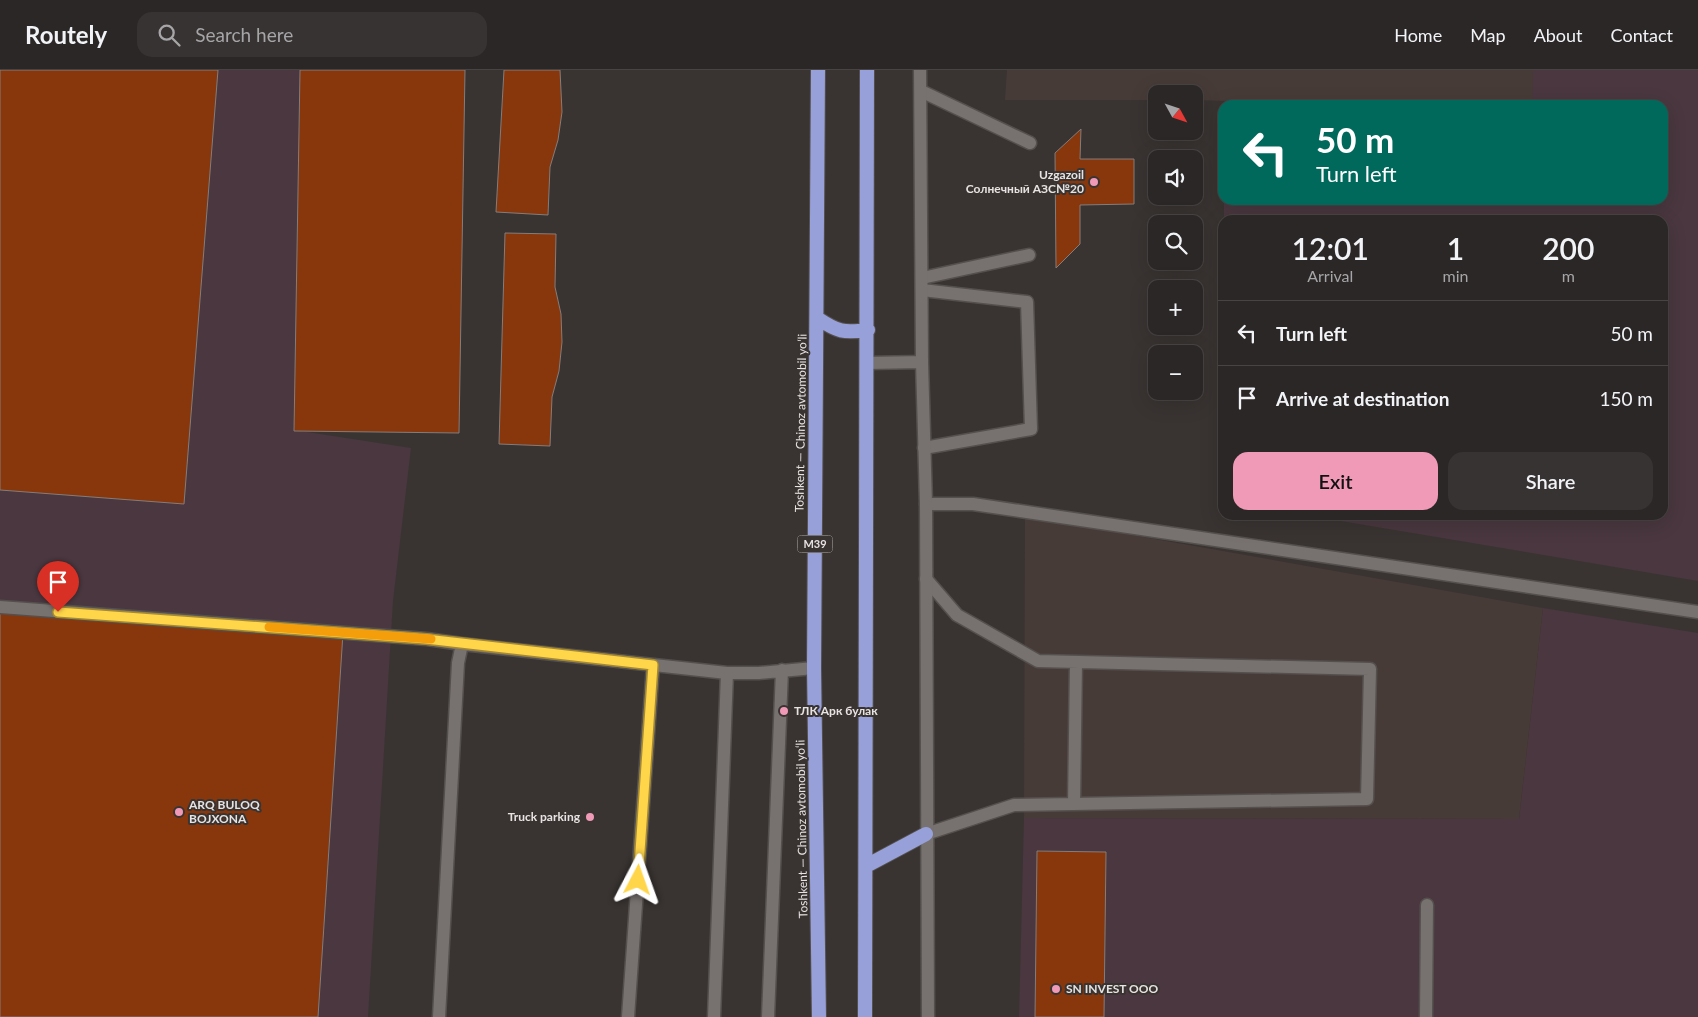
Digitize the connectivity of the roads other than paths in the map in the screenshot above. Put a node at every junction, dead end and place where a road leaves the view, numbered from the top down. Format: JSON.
{"nodes":[{"id":1,"x":818,"y":70,"type":"edge"},
{"id":2,"x":867,"y":70,"type":"edge"},
{"id":3,"x":920,"y":70,"type":"edge"},
{"id":4,"x":920,"y":92,"type":"junction"},
{"id":5,"x":1030,"y":143,"type":"dead end"},
{"id":6,"x":1029,"y":255,"type":"dead end"},
{"id":7,"x":922,"y":284,"type":"junction"},
{"id":8,"x":817,"y":318,"type":"junction"},
{"id":9,"x":868,"y":330,"type":"junction"},
{"id":10,"x":922,"y":362,"type":"junction"},
{"id":11,"x":867,"y":363,"type":"junction"},
{"id":12,"x":924,"y":448,"type":"junction"},
{"id":13,"x":926,"y":504,"type":"junction"},
{"id":14,"x":926,"y":579,"type":"junction"},
{"id":15,"x":0,"y":608,"type":"edge"},
{"id":16,"x":1698,"y":612,"type":"edge"},
{"id":17,"x":462,"y":644,"type":"junction"},
{"id":18,"x":1076,"y":662,"type":"junction"},
{"id":19,"x":653,"y":665,"type":"junction"},
{"id":20,"x":814,"y":668,"type":"junction"},
{"id":21,"x":782,"y":670,"type":"junction"},
{"id":22,"x":727,"y":673,"type":"junction"},
{"id":23,"x":1074,"y":804,"type":"junction"},
{"id":24,"x":926,"y":834,"type":"junction"},
{"id":25,"x":866,"y":866,"type":"junction"},
{"id":26,"x":1427,"y":905,"type":"dead end"},
{"id":27,"x":439,"y":1017,"type":"edge"},
{"id":28,"x":628,"y":1017,"type":"edge"},
{"id":29,"x":714,"y":1017,"type":"edge"},
{"id":30,"x":768,"y":1017,"type":"edge"},
{"id":31,"x":819,"y":1017,"type":"edge"},
{"id":32,"x":865,"y":1017,"type":"edge"},
{"id":33,"x":928,"y":1017,"type":"edge"},
{"id":34,"x":1426,"y":1017,"type":"edge"}],
"edges":[{"from":1,"to":8,"type":"highway","name":"Toshkent — Chinoz avtomobil yoʻli","number":"M39"},
{"from":2,"to":9,"type":"highway"},
{"from":3,"to":4,"type":"street"},
{"from":4,"to":5,"type":"street"},
{"from":4,"to":7,"type":"street"},
{"from":6,"to":7,"type":"street"},
{"from":7,"to":10,"type":"street"},
{"from":7,"to":12,"type":"street"},
{"from":8,"to":9,"type":"highway"},
{"from":8,"to":20,"type":"highway","name":"Toshkent — Chinoz avtomobil yoʻli","number":"M39"},
{"from":9,"to":11,"type":"highway"},
{"from":10,"to":11,"type":"street"},
{"from":10,"to":12,"type":"street"},
{"from":11,"to":25,"type":"highway"},
{"from":12,"to":13,"type":"street"},
{"from":13,"to":14,"type":"street"},
{"from":13,"to":16,"type":"street"},
{"from":14,"to":18,"type":"street"},
{"from":14,"to":24,"type":"street"},
{"from":15,"to":17,"type":"street"},
{"from":17,"to":19,"type":"street"},
{"from":17,"to":27,"type":"street"},
{"from":18,"to":23,"type":"street"},
{"from":18,"to":23,"type":"street"},
{"from":19,"to":22,"type":"street"},
{"from":19,"to":28,"type":"street"},
{"from":20,"to":21,"type":"street"},
{"from":20,"to":31,"type":"highway","name":"Toshkent — Chinoz avtomobil yoʻli","number":"M39"},
{"from":21,"to":22,"type":"street"},
{"from":21,"to":30,"type":"street"},
{"from":22,"to":29,"type":"street"},
{"from":23,"to":24,"type":"street"},
{"from":24,"to":25,"type":"highway"},
{"from":24,"to":33,"type":"street"},
{"from":25,"to":32,"type":"highway"},
{"from":26,"to":34,"type":"street"}]}
